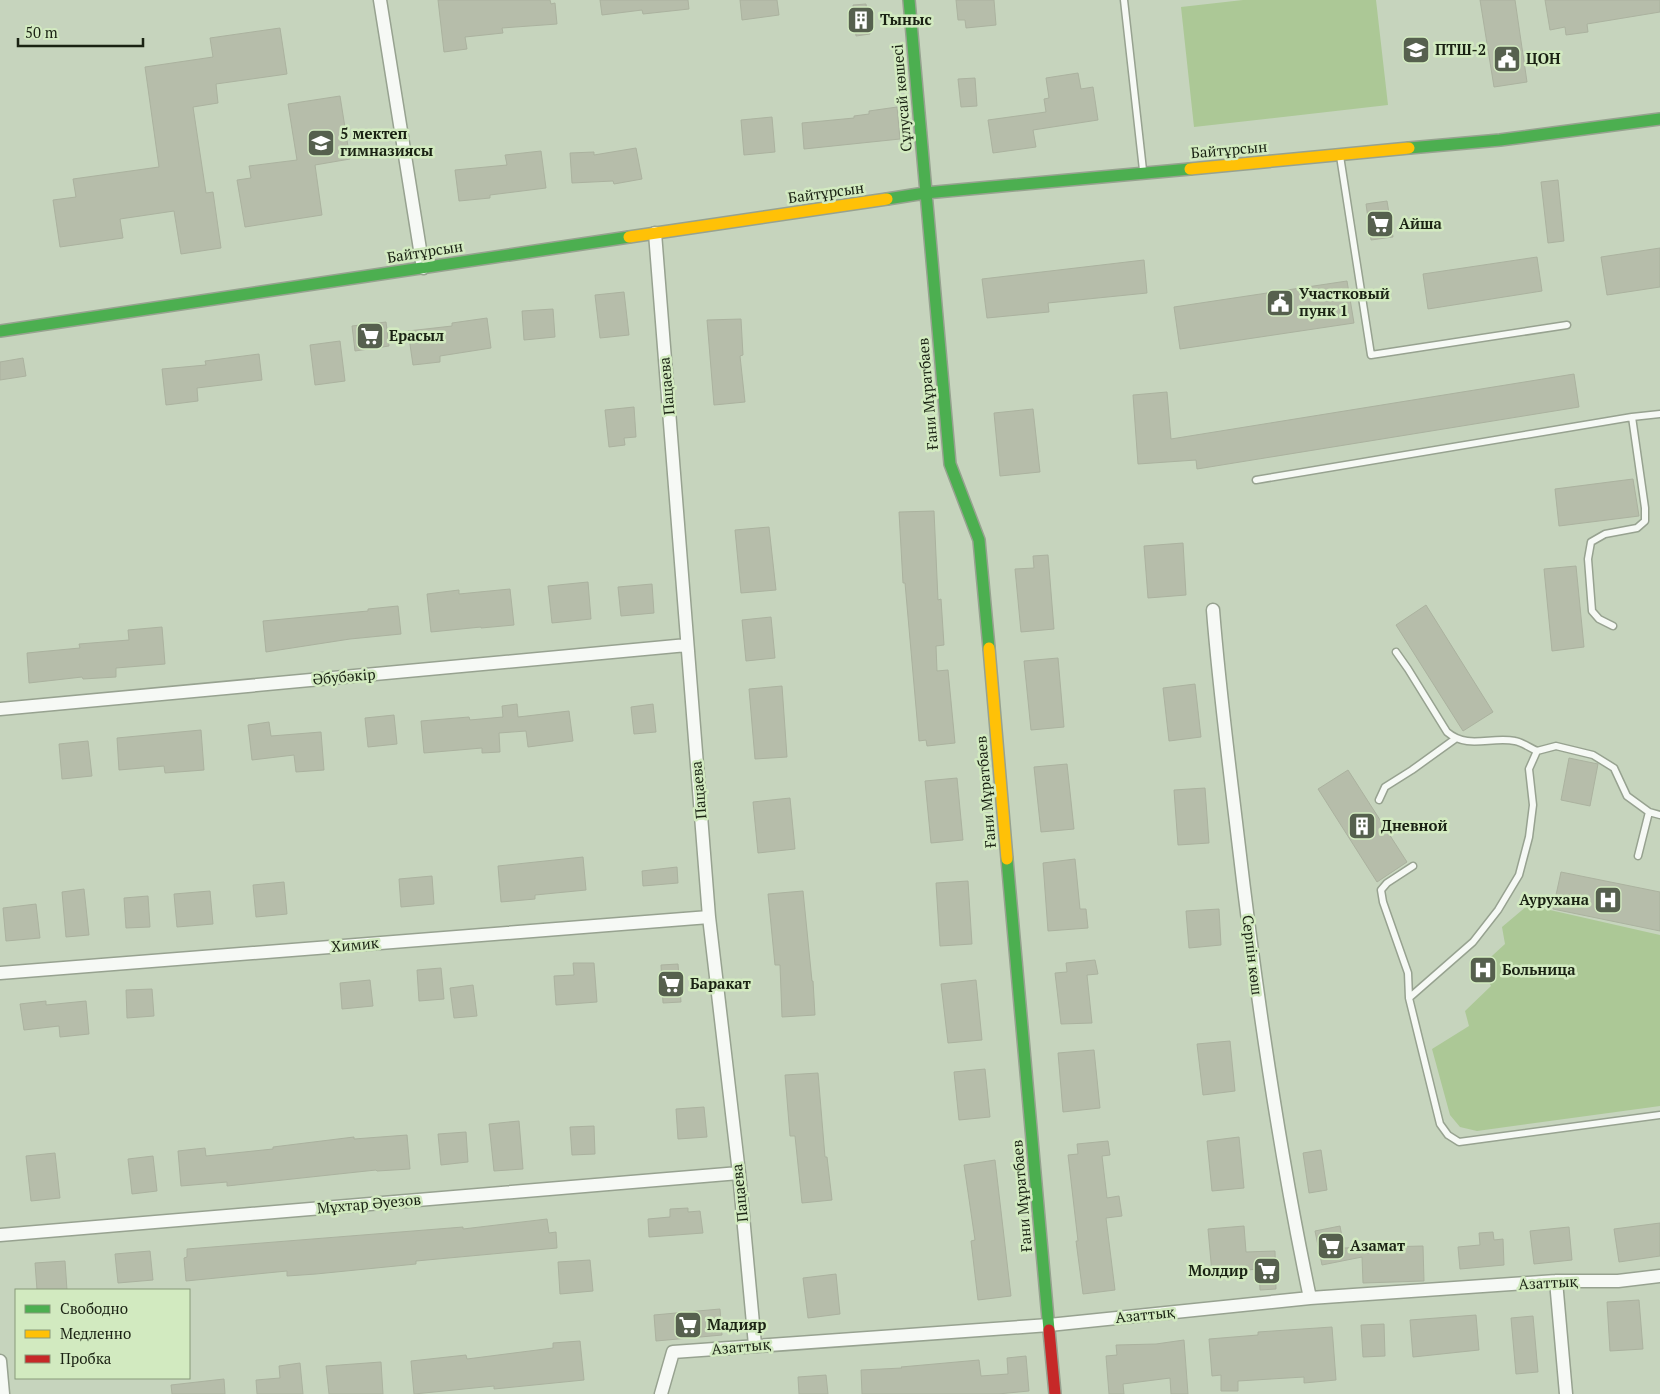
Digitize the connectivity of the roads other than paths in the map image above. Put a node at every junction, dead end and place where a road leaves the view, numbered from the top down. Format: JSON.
{"nodes":[{"id":1,"x":380,"y":0,"type":"edge"},
{"id":2,"x":908,"y":0,"type":"edge"},
{"id":3,"x":1124,"y":0,"type":"edge"},
{"id":4,"x":1660,"y":119,"type":"edge"},
{"id":5,"x":1340,"y":155,"type":"junction"},
{"id":6,"x":1143,"y":173,"type":"junction"},
{"id":7,"x":925,"y":193,"type":"junction"},
{"id":8,"x":655,"y":233,"type":"junction"},
{"id":9,"x":424,"y":268,"type":"junction"},
{"id":10,"x":1567,"y":325,"type":"dead end"},
{"id":11,"x":0,"y":331,"type":"edge"},
{"id":12,"x":1660,"y":414,"type":"edge"},
{"id":13,"x":1632,"y":418,"type":"junction"},
{"id":14,"x":1256,"y":480,"type":"dead end"},
{"id":15,"x":1213,"y":610,"type":"dead end"},
{"id":16,"x":1613,"y":626,"type":"dead end"},
{"id":17,"x":687,"y":645,"type":"junction"},
{"id":18,"x":1396,"y":652,"type":"dead end"},
{"id":19,"x":0,"y":709,"type":"edge"},
{"id":20,"x":1455,"y":739,"type":"junction"},
{"id":21,"x":1537,"y":751,"type":"junction"},
{"id":22,"x":1379,"y":800,"type":"dead end"},
{"id":23,"x":1650,"y":812,"type":"junction"},
{"id":24,"x":1660,"y":815,"type":"edge"},
{"id":25,"x":1638,"y":856,"type":"dead end"},
{"id":26,"x":1413,"y":866,"type":"dead end"},
{"id":27,"x":710,"y":917,"type":"junction"},
{"id":28,"x":0,"y":973,"type":"edge"},
{"id":29,"x":1409,"y":998,"type":"junction"},
{"id":30,"x":1660,"y":1115,"type":"edge"},
{"id":31,"x":739,"y":1173,"type":"junction"},
{"id":32,"x":0,"y":1234,"type":"edge"},
{"id":33,"x":1660,"y":1276,"type":"edge"},
{"id":34,"x":1556,"y":1281,"type":"junction"},
{"id":35,"x":1310,"y":1298,"type":"junction"},
{"id":36,"x":1049,"y":1325,"type":"junction"},
{"id":37,"x":755,"y":1345,"type":"junction"},
{"id":38,"x":0,"y":1361,"type":"edge"},
{"id":39,"x":3,"y":1394,"type":"edge"},
{"id":40,"x":661,"y":1394,"type":"edge"},
{"id":41,"x":1055,"y":1394,"type":"edge"},
{"id":42,"x":1566,"y":1394,"type":"edge"}],
"edges":[{"from":1,"to":9,"type":"street"},
{"from":2,"to":7,"type":"street","name":"Сұлусай көшесі"},
{"from":3,"to":6,"type":"lane"},
{"from":4,"to":5,"type":"street","name":"Байтұрсын"},
{"from":5,"to":6,"type":"street","name":"Байтұрсын"},
{"from":5,"to":10,"type":"lane"},
{"from":6,"to":7,"type":"street","name":"Байтұрсын"},
{"from":7,"to":8,"type":"street","name":"Байтұрсын"},
{"from":7,"to":36,"type":"street","name":"Ғани Мұратбаев"},
{"from":8,"to":9,"type":"street","name":"Байтұрсын"},
{"from":8,"to":17,"type":"street","name":"Пацаева"},
{"from":9,"to":11,"type":"street","name":"Байтұрсын"},
{"from":12,"to":13,"type":"lane"},
{"from":13,"to":14,"type":"lane"},
{"from":13,"to":16,"type":"lane"},
{"from":15,"to":35,"type":"street","name":"Серпін көш"},
{"from":17,"to":19,"type":"street","name":"Әбубәкір"},
{"from":17,"to":27,"type":"street","name":"Пацаева"},
{"from":18,"to":20,"type":"lane"},
{"from":20,"to":21,"type":"lane"},
{"from":20,"to":22,"type":"lane"},
{"from":21,"to":23,"type":"lane"},
{"from":21,"to":29,"type":"lane"},
{"from":23,"to":24,"type":"lane"},
{"from":23,"to":25,"type":"lane"},
{"from":26,"to":29,"type":"lane"},
{"from":27,"to":28,"type":"street","name":"Химик"},
{"from":27,"to":31,"type":"street","name":"Пацаева"},
{"from":29,"to":30,"type":"lane"},
{"from":31,"to":32,"type":"street","name":"Мұхтар Әуезов"},
{"from":31,"to":37,"type":"street","name":"Пацаева"},
{"from":33,"to":34,"type":"street","name":"Азаттық"},
{"from":34,"to":35,"type":"street","name":"Азаттық"},
{"from":34,"to":42,"type":"street"},
{"from":35,"to":36,"type":"street","name":"Азаттық"},
{"from":36,"to":37,"type":"street","name":"Азаттық"},
{"from":36,"to":41,"type":"street","name":"Ғани Мұратбаев"},
{"from":37,"to":40,"type":"street","name":"Азаттық"},
{"from":38,"to":39,"type":"street"}]}
